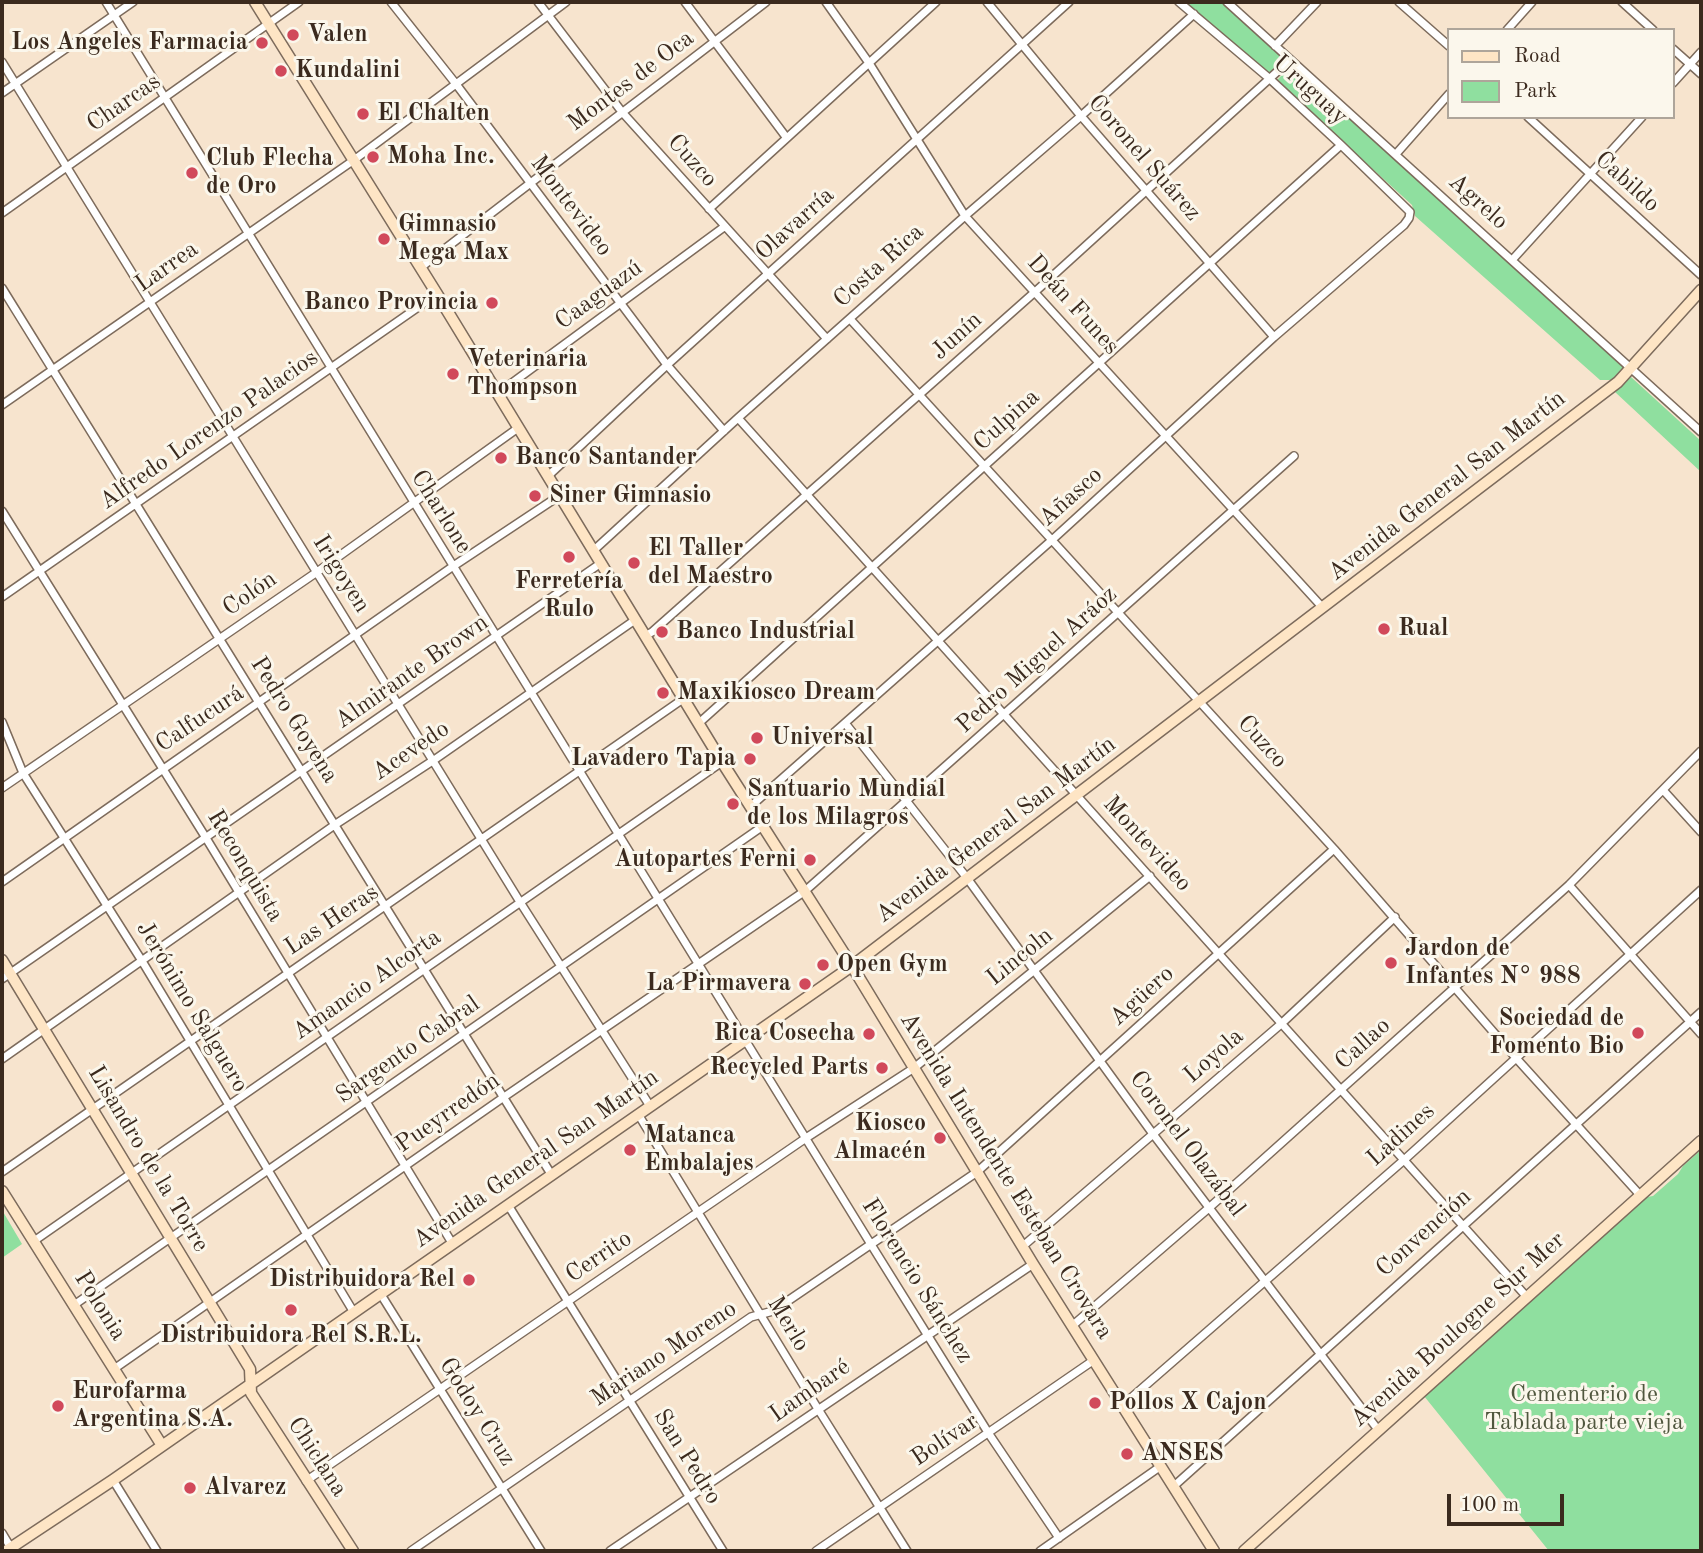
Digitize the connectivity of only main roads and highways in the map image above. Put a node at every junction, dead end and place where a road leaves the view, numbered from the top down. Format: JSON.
{"nodes":[{"id":1,"x":255,"y":2,"type":"edge"},
{"id":2,"x":1701,"y":290,"type":"edge"},
{"id":3,"x":2,"y":960,"type":"edge"},
{"id":4,"x":852,"y":966,"type":"junction"},
{"id":5,"x":6,"y":976,"type":"edge"},
{"id":6,"x":1701,"y":1141,"type":"edge"},
{"id":7,"x":2,"y":1191,"type":"edge"},
{"id":8,"x":251,"y":1383,"type":"junction"},
{"id":9,"x":161,"y":1444,"type":"junction"},
{"id":10,"x":8,"y":1550,"type":"edge"},
{"id":11,"x":353,"y":1551,"type":"edge"},
{"id":12,"x":1214,"y":1551,"type":"edge"},
{"id":13,"x":1244,"y":1551,"type":"edge"}],
"edges":[{"from":1,"to":4,"type":"main road","name":"Avenida Intendente Esteban Crovara"},
{"from":2,"to":4,"type":"main road","name":"Avenida General San Martín"},
{"from":3,"to":5,"type":"main road","name":"Lisandro de la Torre"},
{"from":4,"to":8,"type":"main road","name":"Avenida General San Martín"},
{"from":4,"to":12,"type":"main road","name":"Avenida Intendente Esteban Crovara"},
{"from":5,"to":8,"type":"main road","name":"Lisandro de la Torre"},
{"from":6,"to":13,"type":"main road","name":"Avenida Boulogne Sur Mer"},
{"from":7,"to":9,"type":"main road","name":"Polonia"},
{"from":8,"to":9,"type":"main road","name":"Avenida General San Martín"},
{"from":8,"to":11,"type":"main road","name":"Chiclana"},
{"from":9,"to":10,"type":"main road","name":"Avenida General San Martín"}]}
